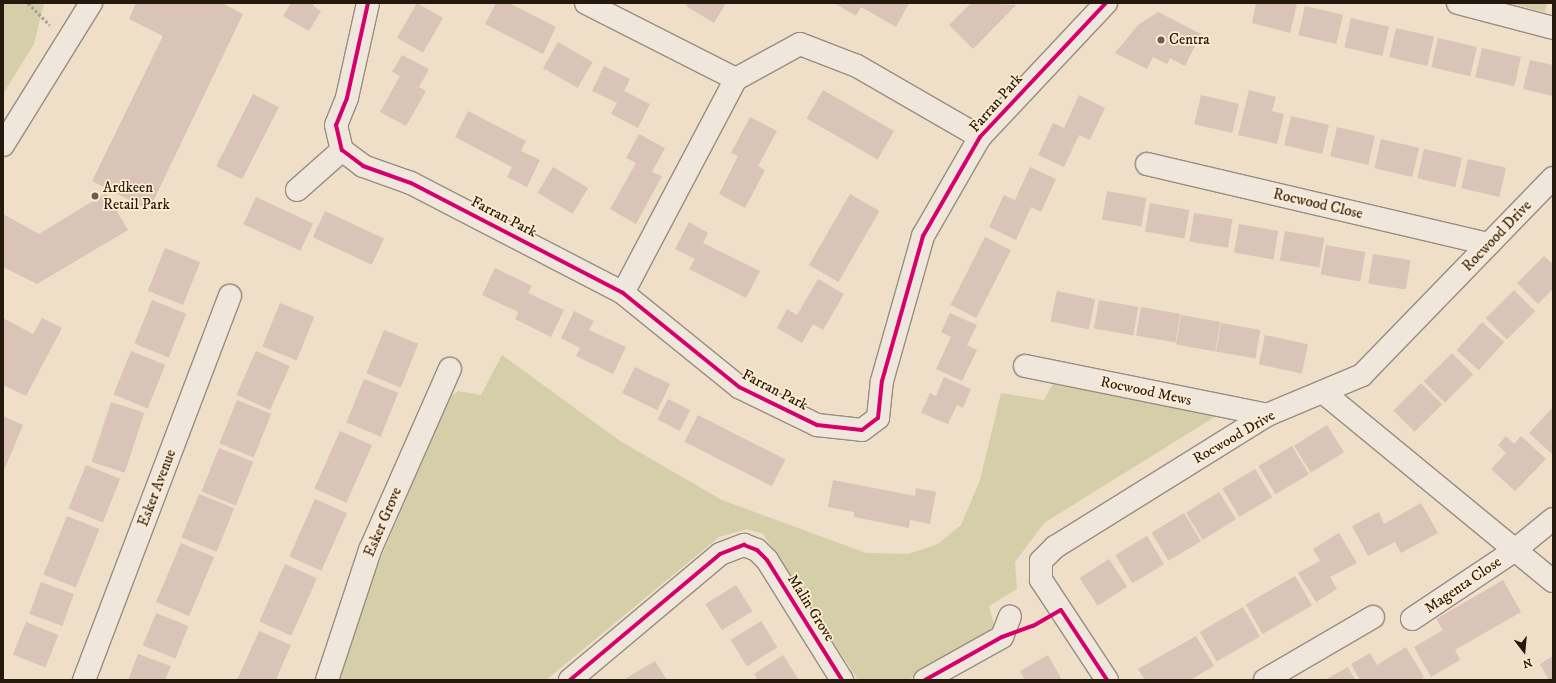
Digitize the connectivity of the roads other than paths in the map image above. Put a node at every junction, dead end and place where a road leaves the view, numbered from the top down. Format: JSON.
{"nodes":[{"id":1,"x":91,"y":3,"type":"edge"},
{"id":2,"x":368,"y":3,"type":"edge"},
{"id":3,"x":586,"y":3,"type":"edge"},
{"id":4,"x":1106,"y":3,"type":"edge"},
{"id":5,"x":1458,"y":3,"type":"edge"},
{"id":6,"x":1553,"y":28,"type":"edge"},
{"id":7,"x":736,"y":79,"type":"junction"},
{"id":8,"x":980,"y":136,"type":"junction"},
{"id":9,"x":3,"y":145,"type":"edge"},
{"id":10,"x":342,"y":150,"type":"junction"},
{"id":11,"x":1147,"y":164,"type":"dead end"},
{"id":12,"x":1553,"y":178,"type":"edge"},
{"id":13,"x":297,"y":190,"type":"dead end"},
{"id":14,"x":1489,"y":244,"type":"junction"},
{"id":15,"x":623,"y":293,"type":"junction"},
{"id":16,"x":230,"y":296,"type":"dead end"},
{"id":17,"x":1025,"y":366,"type":"dead end"},
{"id":18,"x":450,"y":369,"type":"dead end"},
{"id":19,"x":1324,"y":393,"type":"junction"},
{"id":20,"x":1267,"y":416,"type":"junction"},
{"id":21,"x":1553,"y":519,"type":"edge"},
{"id":22,"x":1515,"y":550,"type":"junction"},
{"id":23,"x":1553,"y":581,"type":"edge"},
{"id":24,"x":1010,"y":616,"type":"dead end"},
{"id":25,"x":1374,"y":617,"type":"dead end"},
{"id":26,"x":1412,"y":619,"type":"dead end"},
{"id":27,"x":575,"y":679,"type":"edge"},
{"id":28,"x":84,"y":680,"type":"edge"},
{"id":29,"x":327,"y":680,"type":"edge"},
{"id":30,"x":842,"y":680,"type":"edge"},
{"id":31,"x":925,"y":680,"type":"edge"},
{"id":32,"x":1107,"y":680,"type":"edge"},
{"id":33,"x":1265,"y":680,"type":"edge"}],
"edges":[{"from":1,"to":9,"type":"street"},
{"from":2,"to":10,"type":"street"},
{"from":3,"to":7,"type":"street"},
{"from":4,"to":8,"type":"street","name":"Farran Park"},
{"from":5,"to":6,"type":"street"},
{"from":7,"to":8,"type":"street","name":"Farran Park"},
{"from":7,"to":15,"type":"street"},
{"from":8,"to":15,"type":"street","name":"Farran Park"},
{"from":10,"to":13,"type":"street"},
{"from":10,"to":15,"type":"street","name":"Farran Park"},
{"from":11,"to":14,"type":"street","name":"Rocwood Close"},
{"from":12,"to":14,"type":"street","name":"Rocwood Drive"},
{"from":14,"to":19,"type":"street","name":"Rocwood Drive"},
{"from":16,"to":28,"type":"street","name":"Esker Avenue"},
{"from":17,"to":20,"type":"street","name":"Rocwood Mews"},
{"from":18,"to":29,"type":"street","name":"Esker Grove"},
{"from":19,"to":20,"type":"street","name":"Rocwood Drive"},
{"from":19,"to":22,"type":"street"},
{"from":20,"to":32,"type":"street","name":"Rocwood Drive"},
{"from":21,"to":22,"type":"street","name":"Magenta Close"},
{"from":22,"to":23,"type":"street"},
{"from":22,"to":26,"type":"street","name":"Magenta Close"},
{"from":24,"to":31,"type":"street"},
{"from":25,"to":33,"type":"street"},
{"from":27,"to":30,"type":"street","name":"Malin Grove"}]}
